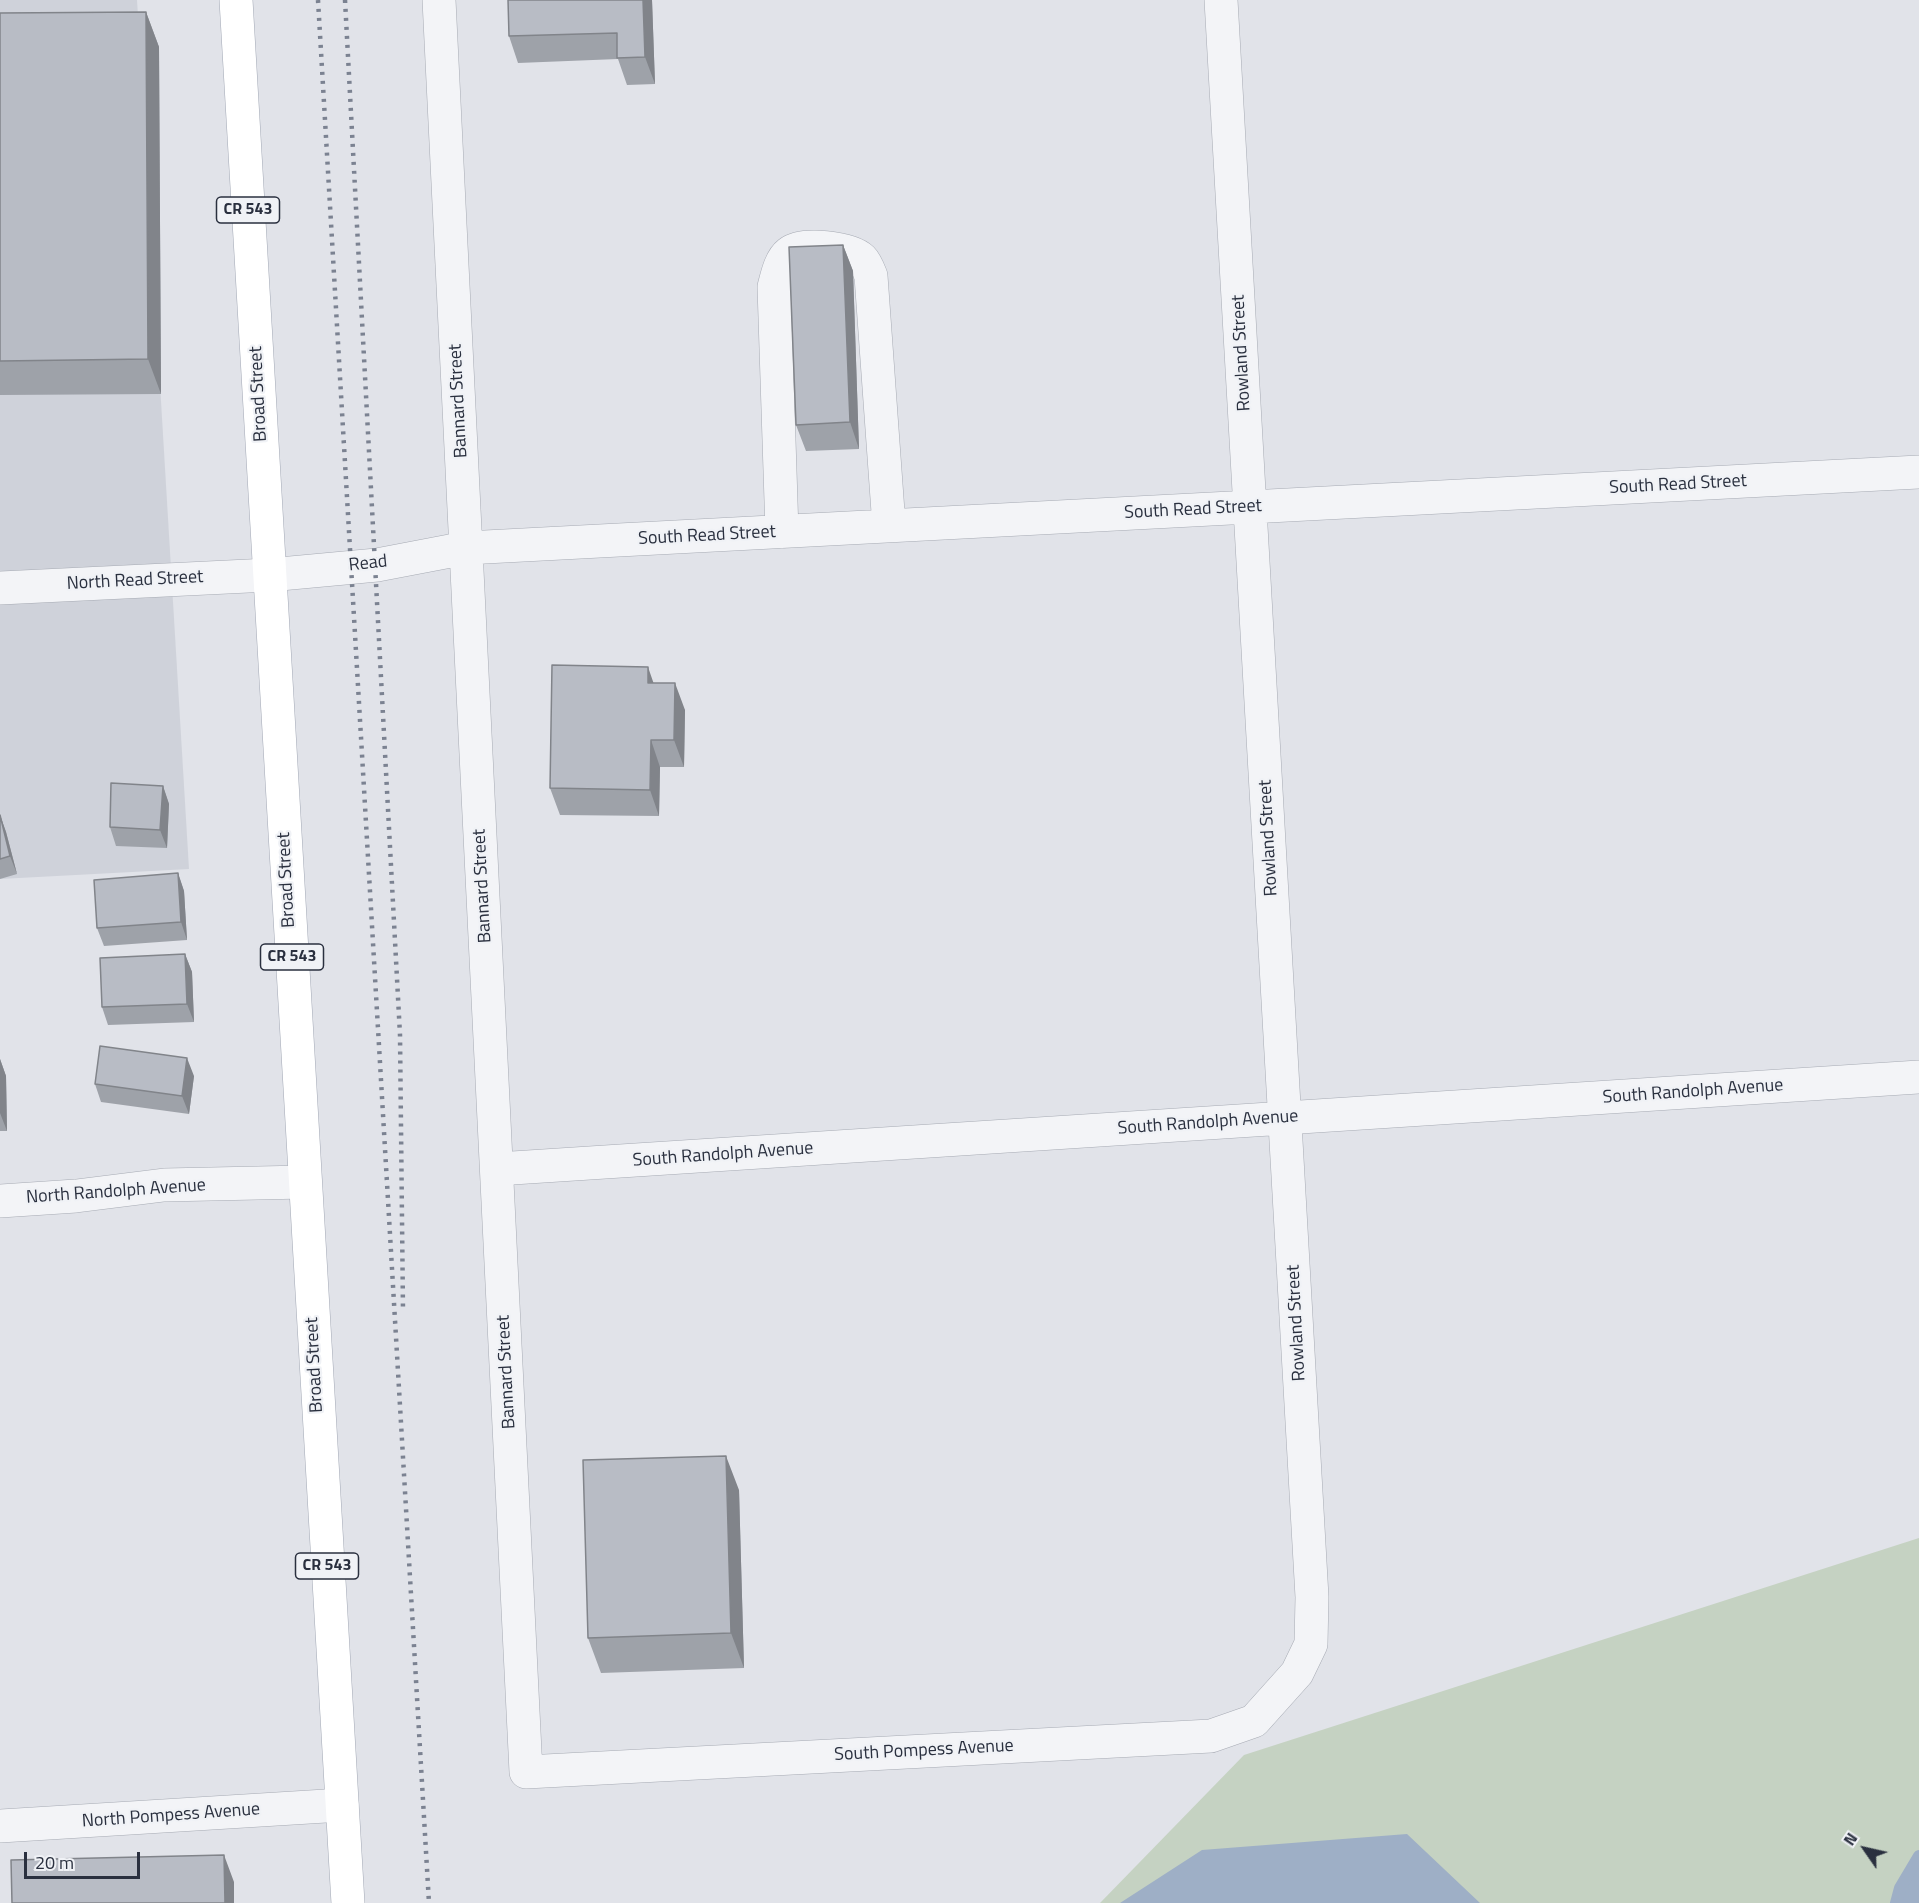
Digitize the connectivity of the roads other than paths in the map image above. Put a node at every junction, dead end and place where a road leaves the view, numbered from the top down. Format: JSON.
{"nodes":[{"id":1,"x":236,"y":0,"type":"edge"},
{"id":2,"x":439,"y":0,"type":"edge"},
{"id":3,"x":1221,"y":0,"type":"edge"},
{"id":4,"x":1919,"y":472,"type":"edge"},
{"id":5,"x":1250,"y":507,"type":"junction"},
{"id":6,"x":889,"y":526,"type":"junction"},
{"id":7,"x":782,"y":532,"type":"junction"},
{"id":8,"x":466,"y":548,"type":"junction"},
{"id":9,"x":269,"y":575,"type":"junction"},
{"id":10,"x":0,"y":588,"type":"edge"},
{"id":11,"x":1919,"y":1077,"type":"edge"},
{"id":12,"x":1285,"y":1119,"type":"junction"},
{"id":13,"x":497,"y":1169,"type":"junction"},
{"id":14,"x":305,"y":1182,"type":"junction"},
{"id":15,"x":0,"y":1201,"type":"edge"},
{"id":16,"x":1297,"y":1673,"type":"joint"},
{"id":17,"x":526,"y":1772,"type":"joint"},
{"id":18,"x":342,"y":1805,"type":"junction"},
{"id":19,"x":0,"y":1826,"type":"edge"},
{"id":20,"x":348,"y":1903,"type":"edge"}],
"edges":[{"from":1,"to":9,"type":"main road","name":"Broad Street","number":"CR 543"},
{"from":2,"to":8,"type":"street","name":"Bannard Street"},
{"from":3,"to":5,"type":"street","name":"Rowland Street"},
{"from":4,"to":5,"type":"street","name":"South Read Street"},
{"from":5,"to":6,"type":"street","name":"South Read Street"},
{"from":5,"to":12,"type":"street","name":"Rowland Street"},
{"from":6,"to":7,"type":"street","name":"South Read Street"},
{"from":6,"to":7,"type":"street"},
{"from":7,"to":8,"type":"street","name":"South Read Street"},
{"from":8,"to":9,"type":"street","name":"Read"},
{"from":8,"to":13,"type":"street","name":"Bannard Street"},
{"from":9,"to":10,"type":"street","name":"North Read Street"},
{"from":9,"to":14,"type":"main road","name":"Broad Street","number":"CR 543"},
{"from":11,"to":12,"type":"street","name":"South Randolph Avenue"},
{"from":12,"to":13,"type":"street","name":"South Randolph Avenue"},
{"from":12,"to":16,"type":"street","name":"Rowland Street"},
{"from":13,"to":17,"type":"street","name":"Bannard Street"},
{"from":14,"to":15,"type":"street","name":"North Randolph Avenue"},
{"from":14,"to":18,"type":"main road","name":"Broad Street","number":"CR 543"},
{"from":16,"to":17,"type":"street","name":"South Pompess Avenue"},
{"from":18,"to":19,"type":"street","name":"North Pompess Avenue"},
{"from":18,"to":20,"type":"main road","name":"Broad Street","number":"CR 543"}]}
